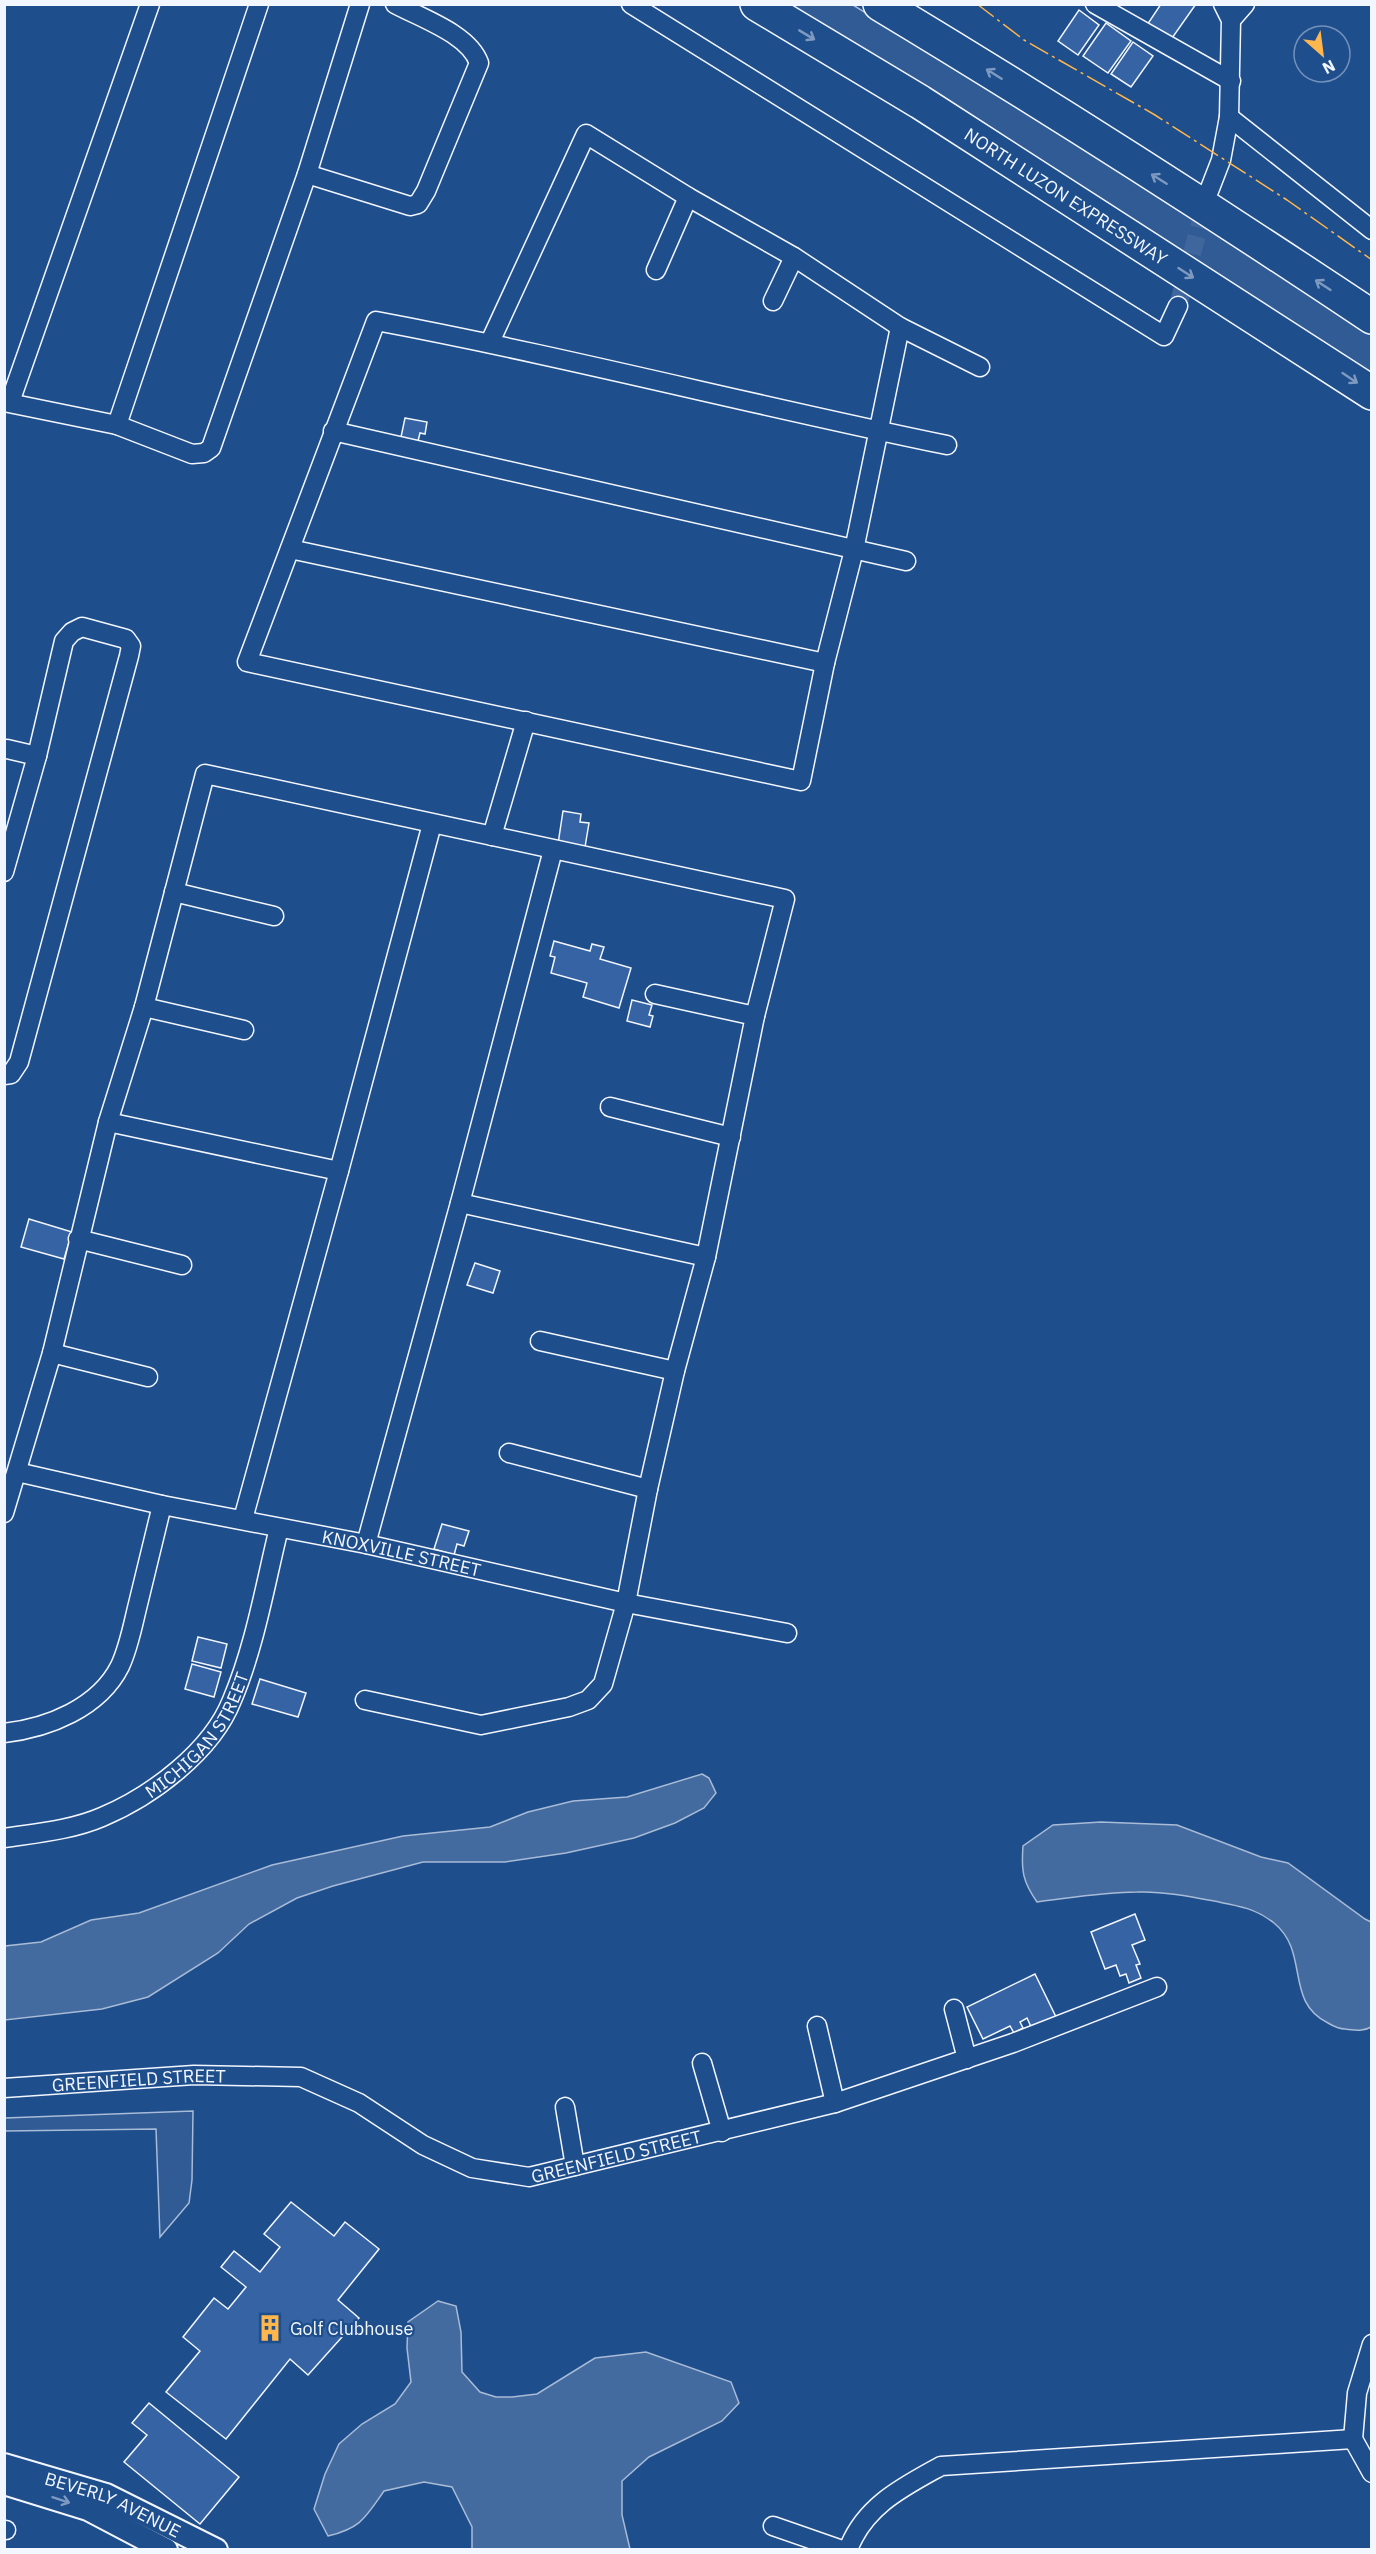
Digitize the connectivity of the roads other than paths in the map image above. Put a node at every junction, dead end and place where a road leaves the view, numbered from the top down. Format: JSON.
{"nodes":[{"id":1,"x":150,"y":4,"type":"edge"},
{"id":2,"x":259,"y":4,"type":"edge"},
{"id":3,"x":360,"y":4,"type":"edge"},
{"id":4,"x":395,"y":4,"type":"edge"},
{"id":5,"x":631,"y":4,"type":"edge"},
{"id":6,"x":757,"y":4,"type":"edge"},
{"id":7,"x":880,"y":4,"type":"edge"},
{"id":8,"x":1095,"y":4,"type":"edge"},
{"id":9,"x":1245,"y":4,"type":"edge"},
{"id":10,"x":1227,"y":12,"type":"edge"},
{"id":11,"x":1231,"y":81,"type":"junction"},
{"id":12,"x":1228,"y":117,"type":"junction"},
{"id":13,"x":307,"y":174,"type":"junction"},
{"id":14,"x":1209,"y":191,"type":"tunnel mouth"},
{"id":15,"x":688,"y":197,"type":"junction"},
{"id":16,"x":1371,"y":230,"type":"edge"},
{"id":17,"x":794,"y":256,"type":"junction"},
{"id":18,"x":656,"y":270,"type":"dead end"},
{"id":19,"x":773,"y":301,"type":"dead end"},
{"id":20,"x":1178,"y":306,"type":"tunnel mouth"},
{"id":21,"x":1371,"y":317,"type":"edge"},
{"id":22,"x":900,"y":327,"type":"junction"},
{"id":23,"x":490,"y":342,"type":"junction"},
{"id":24,"x":980,"y":367,"type":"dead end"},
{"id":25,"x":1371,"y":393,"type":"edge"},
{"id":26,"x":7,"y":402,"type":"edge"},
{"id":27,"x":117,"y":425,"type":"junction"},
{"id":28,"x":333,"y":431,"type":"junction"},
{"id":29,"x":877,"y":431,"type":"junction"},
{"id":30,"x":947,"y":445,"type":"dead end"},
{"id":31,"x":290,"y":549,"type":"junction"},
{"id":32,"x":854,"y":550,"type":"junction"},
{"id":33,"x":906,"y":561,"type":"dead end"},
{"id":34,"x":825,"y":663,"type":"junction"},
{"id":35,"x":526,"y":722,"type":"junction"},
{"id":36,"x":7,"y":749,"type":"dead end"},
{"id":37,"x":37,"y":756,"type":"junction"},
{"id":38,"x":432,"y":824,"type":"junction"},
{"id":39,"x":492,"y":836,"type":"junction"},
{"id":40,"x":553,"y":850,"type":"junction"},
{"id":41,"x":4,"y":872,"type":"edge"},
{"id":42,"x":174,"y":892,"type":"junction"},
{"id":43,"x":274,"y":916,"type":"dead end"},
{"id":44,"x":656,"y":994,"type":"dead end"},
{"id":45,"x":144,"y":1007,"type":"junction"},
{"id":46,"x":755,"y":1016,"type":"junction"},
{"id":47,"x":244,"y":1030,"type":"dead end"},
{"id":48,"x":4,"y":1075,"type":"edge"},
{"id":49,"x":610,"y":1107,"type":"dead end"},
{"id":50,"x":108,"y":1122,"type":"junction"},
{"id":51,"x":731,"y":1137,"type":"junction"},
{"id":52,"x":339,"y":1171,"type":"junction"},
{"id":53,"x":460,"y":1203,"type":"junction"},
{"id":54,"x":78,"y":1239,"type":"junction"},
{"id":55,"x":706,"y":1257,"type":"junction"},
{"id":56,"x":182,"y":1265,"type":"dead end"},
{"id":57,"x":540,"y":1341,"type":"dead end"},
{"id":58,"x":52,"y":1353,"type":"junction"},
{"id":59,"x":675,"y":1371,"type":"junction"},
{"id":60,"x":148,"y":1377,"type":"dead end"},
{"id":61,"x":509,"y":1453,"type":"dead end"},
{"id":62,"x":17,"y":1472,"type":"junction"},
{"id":63,"x":648,"y":1489,"type":"junction"},
{"id":64,"x":162,"y":1505,"type":"junction"},
{"id":65,"x":4,"y":1512,"type":"edge"},
{"id":66,"x":243,"y":1519,"type":"junction"},
{"id":67,"x":279,"y":1528,"type":"junction"},
{"id":68,"x":366,"y":1544,"type":"junction"},
{"id":69,"x":626,"y":1603,"type":"junction"},
{"id":70,"x":787,"y":1634,"type":"dead end"},
{"id":71,"x":365,"y":1700,"type":"dead end"},
{"id":72,"x":4,"y":1733,"type":"edge"},
{"id":73,"x":4,"y":1838,"type":"edge"},
{"id":74,"x":1157,"y":1987,"type":"dead end"},
{"id":75,"x":954,"y":2009,"type":"dead end"},
{"id":76,"x":817,"y":2026,"type":"dead end"},
{"id":77,"x":967,"y":2059,"type":"junction"},
{"id":78,"x":702,"y":2063,"type":"dead end"},
{"id":79,"x":4,"y":2088,"type":"edge"},
{"id":80,"x":835,"y":2103,"type":"junction"},
{"id":81,"x":565,"y":2107,"type":"dead end"},
{"id":82,"x":722,"y":2132,"type":"junction"},
{"id":83,"x":575,"y":2166,"type":"junction"},
{"id":84,"x":1371,"y":2344,"type":"edge"},
{"id":85,"x":1353,"y":2439,"type":"junction"},
{"id":86,"x":4,"y":2465,"type":"edge"},
{"id":87,"x":1371,"y":2473,"type":"edge"},
{"id":88,"x":4,"y":2483,"type":"edge"},
{"id":89,"x":773,"y":2526,"type":"dead end"},
{"id":90,"x":201,"y":2546,"type":"edge"},
{"id":91,"x":166,"y":2550,"type":"edge"},
{"id":92,"x":842,"y":2550,"type":"edge"},
{"id":93,"x":848,"y":2550,"type":"edge"}],
"edges":[{"from":1,"to":26,"type":"street"},
{"from":2,"to":27,"type":"street"},
{"from":3,"to":13,"type":"street"},
{"from":4,"to":13,"type":"street"},
{"from":5,"to":20,"type":"street"},
{"from":6,"to":25,"type":"highway","name":"NORTH LUZON EXPRESSWAY","one_way":true},
{"from":21,"to":7,"type":"highway","one_way":true},
{"from":8,"to":11,"type":"street"},
{"from":9,"to":10,"type":"street"},
{"from":10,"to":11,"type":"street"},
{"from":11,"to":12,"type":"street"},
{"from":12,"to":14,"type":"street"},
{"from":12,"to":16,"type":"street"},
{"from":13,"to":27,"type":"street"},
{"from":15,"to":17,"type":"street"},
{"from":15,"to":18,"type":"street"},
{"from":15,"to":23,"type":"street"},
{"from":17,"to":19,"type":"street"},
{"from":17,"to":22,"type":"street"},
{"from":22,"to":24,"type":"street"},
{"from":22,"to":29,"type":"street"},
{"from":23,"to":28,"type":"street"},
{"from":23,"to":29,"type":"street"},
{"from":26,"to":27,"type":"street"},
{"from":28,"to":31,"type":"street"},
{"from":28,"to":32,"type":"street"},
{"from":29,"to":30,"type":"street"},
{"from":29,"to":32,"type":"street"},
{"from":31,"to":34,"type":"street"},
{"from":31,"to":35,"type":"street"},
{"from":32,"to":33,"type":"street"},
{"from":32,"to":34,"type":"street"},
{"from":34,"to":35,"type":"street"},
{"from":35,"to":39,"type":"street"},
{"from":36,"to":37,"type":"street"},
{"from":37,"to":41,"type":"street"},
{"from":37,"to":48,"type":"street"},
{"from":38,"to":39,"type":"street"},
{"from":38,"to":42,"type":"street"},
{"from":38,"to":52,"type":"street"},
{"from":39,"to":40,"type":"street"},
{"from":40,"to":46,"type":"street"},
{"from":40,"to":53,"type":"street"},
{"from":42,"to":43,"type":"street"},
{"from":42,"to":45,"type":"street"},
{"from":44,"to":46,"type":"street"},
{"from":45,"to":47,"type":"street"},
{"from":45,"to":50,"type":"street"},
{"from":46,"to":51,"type":"street"},
{"from":49,"to":51,"type":"street"},
{"from":50,"to":52,"type":"street"},
{"from":50,"to":54,"type":"street"},
{"from":51,"to":55,"type":"street"},
{"from":52,"to":66,"type":"street"},
{"from":53,"to":55,"type":"street"},
{"from":53,"to":68,"type":"street"},
{"from":54,"to":56,"type":"street"},
{"from":54,"to":58,"type":"street"},
{"from":55,"to":59,"type":"street"},
{"from":57,"to":59,"type":"street"},
{"from":58,"to":60,"type":"street"},
{"from":58,"to":62,"type":"street"},
{"from":59,"to":63,"type":"street"},
{"from":61,"to":63,"type":"street"},
{"from":62,"to":64,"type":"street","name":"KNOXVILLE STREET"},
{"from":62,"to":65,"type":"street"},
{"from":63,"to":69,"type":"street"},
{"from":64,"to":66,"type":"street","name":"KNOXVILLE STREET"},
{"from":64,"to":72,"type":"street"},
{"from":66,"to":67,"type":"street","name":"KNOXVILLE STREET"},
{"from":67,"to":68,"type":"street","name":"KNOXVILLE STREET"},
{"from":67,"to":73,"type":"street","name":"MICHIGAN STREET"},
{"from":68,"to":69,"type":"street","name":"KNOXVILLE STREET"},
{"from":69,"to":70,"type":"street","name":"KNOXVILLE STREET"},
{"from":69,"to":71,"type":"street"},
{"from":74,"to":77,"type":"street","name":"GREENFIELD STREET"},
{"from":75,"to":77,"type":"street"},
{"from":76,"to":80,"type":"street"},
{"from":77,"to":80,"type":"street","name":"GREENFIELD STREET"},
{"from":78,"to":82,"type":"street"},
{"from":79,"to":83,"type":"street","name":"GREENFIELD STREET"},
{"from":80,"to":82,"type":"street","name":"GREENFIELD STREET"},
{"from":81,"to":83,"type":"street"},
{"from":82,"to":83,"type":"street","name":"GREENFIELD STREET"},
{"from":84,"to":85,"type":"street"},
{"from":85,"to":87,"type":"street"},
{"from":85,"to":93,"type":"street"},
{"from":86,"to":90,"type":"street","name":"BEVERLY AVENUE"},
{"from":88,"to":91,"type":"street","name":"BEVERLY AVENUE","one_way":true},
{"from":89,"to":92,"type":"street"}]}
